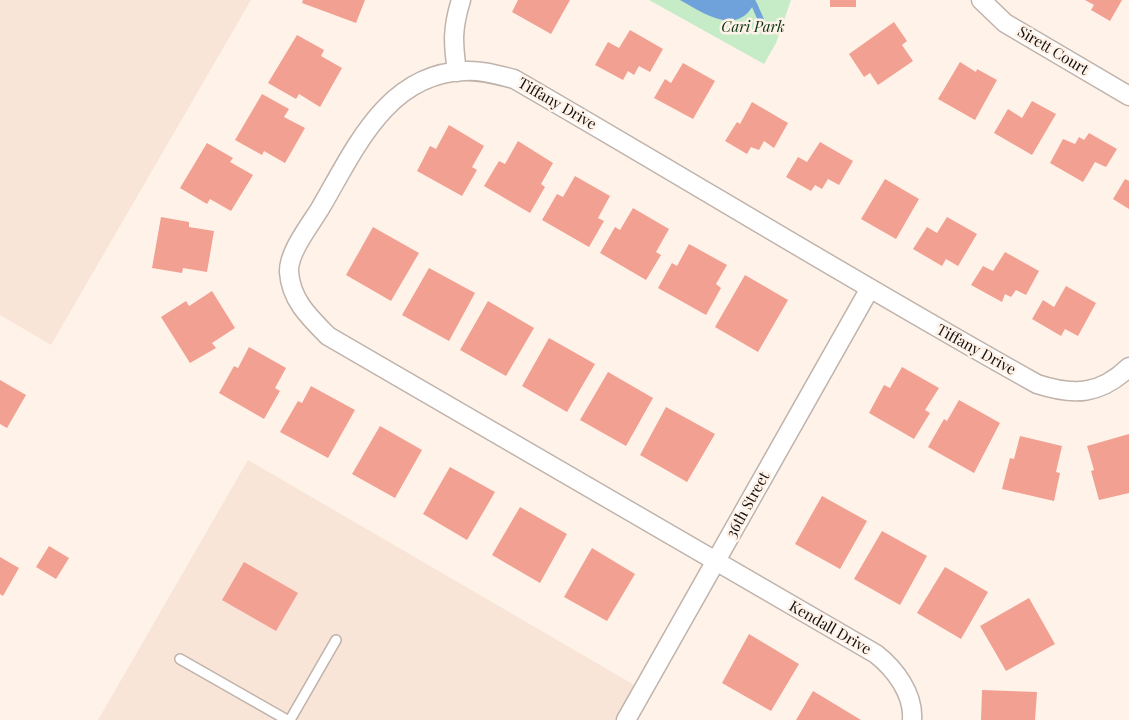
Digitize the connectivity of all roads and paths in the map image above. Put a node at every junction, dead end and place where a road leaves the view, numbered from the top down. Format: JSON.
{"nodes":[{"id":1,"x":461,"y":0,"type":"edge"},
{"id":2,"x":981,"y":0,"type":"edge"},
{"id":3,"x":458,"y":72,"type":"junction"},
{"id":4,"x":1129,"y":96,"type":"edge"},
{"id":5,"x":869,"y":290,"type":"junction"},
{"id":6,"x":1129,"y":367,"type":"edge"},
{"id":7,"x":717,"y":562,"type":"junction"},
{"id":8,"x":336,"y":640,"type":"dead end"},
{"id":9,"x":180,"y":659,"type":"dead end"},
{"id":10,"x":288,"y":720,"type":"edge"},
{"id":11,"x":626,"y":720,"type":"edge"},
{"id":12,"x":912,"y":720,"type":"edge"}],
"edges":[{"from":1,"to":3,"type":"street"},
{"from":2,"to":4,"type":"street","name":"Sirett Court"},
{"from":3,"to":5,"type":"street","name":"Tiffany Drive"},
{"from":3,"to":7,"type":"street","name":"Tiffany Drive"},
{"from":5,"to":6,"type":"street","name":"Tiffany Drive"},
{"from":5,"to":7,"type":"street","name":"36th Street"},
{"from":7,"to":11,"type":"street","name":"36th Street"},
{"from":7,"to":12,"type":"street","name":"Kendall Drive"},
{"from":8,"to":10,"type":"lane"},
{"from":9,"to":10,"type":"lane"}]}
